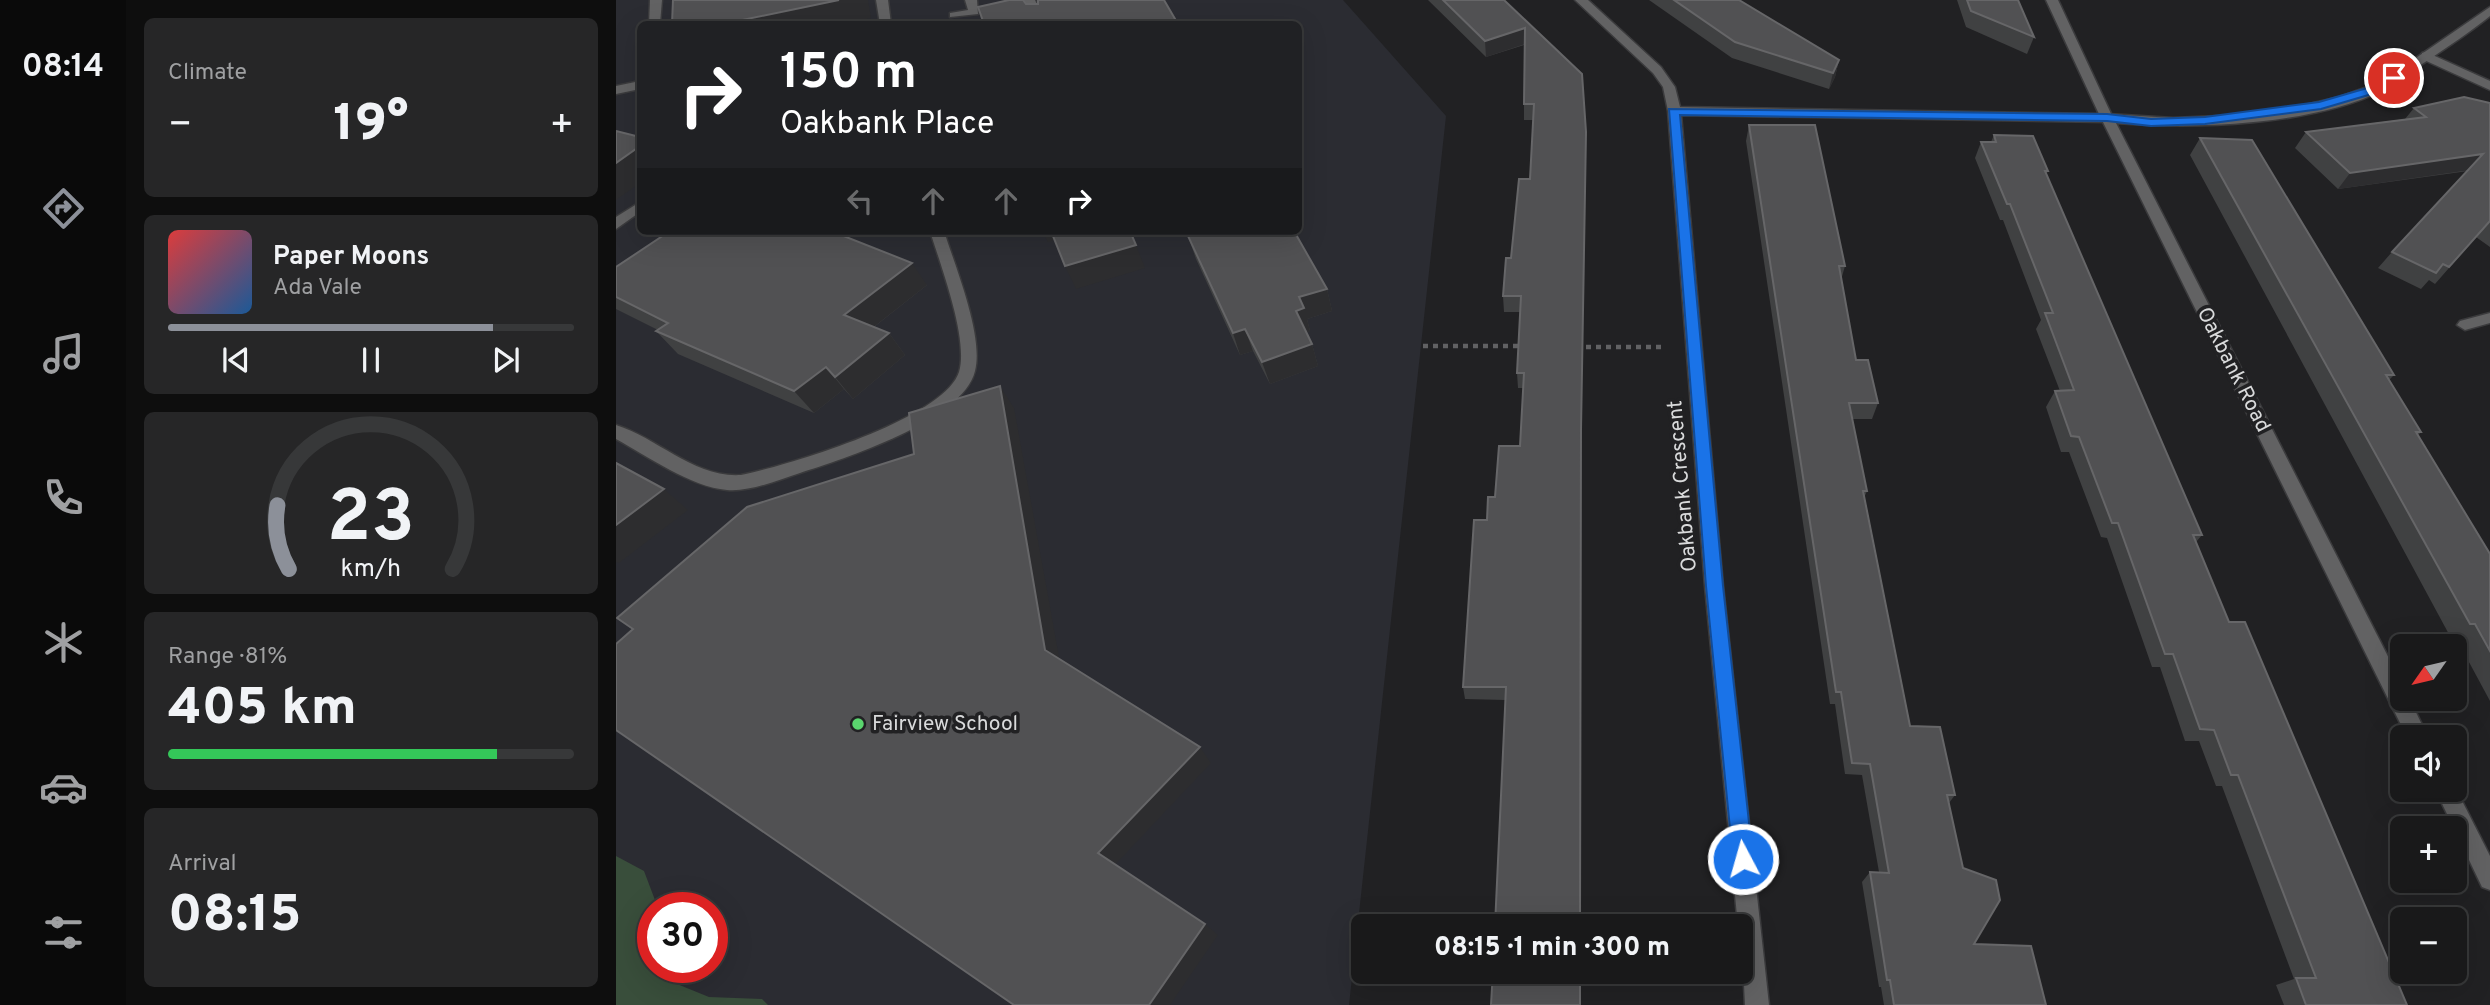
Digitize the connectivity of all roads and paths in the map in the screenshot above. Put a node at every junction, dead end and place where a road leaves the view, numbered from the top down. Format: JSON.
{"nodes":[{"id":1,"x":656,"y":0,"type":"edge"},
{"id":2,"x":882,"y":0,"type":"edge"},
{"id":3,"x":1029,"y":0,"type":"edge"},
{"id":4,"x":1581,"y":0,"type":"edge"},
{"id":5,"x":2052,"y":0,"type":"edge"},
{"id":6,"x":976,"y":7,"type":"edge"},
{"id":7,"x":2490,"y":10,"type":"edge"},
{"id":8,"x":954,"y":15,"type":"dead end"},
{"id":9,"x":655,"y":21,"type":"edge"},
{"id":10,"x":886,"y":21,"type":"edge"},
{"id":11,"x":1040,"y":21,"type":"edge"},
{"id":12,"x":2426,"y":56,"type":"junction"},
{"id":13,"x":637,"y":86,"type":"edge"},
{"id":14,"x":2490,"y":86,"type":"edge"},
{"id":15,"x":616,"y":90,"type":"edge"},
{"id":16,"x":1674,"y":111,"type":"junction"},
{"id":17,"x":2107,"y":118,"type":"junction"},
{"id":18,"x":637,"y":208,"type":"edge"},
{"id":19,"x":616,"y":225,"type":"edge"},
{"id":20,"x":938,"y":235,"type":"edge"},
{"id":21,"x":2490,"y":318,"type":"edge"},
{"id":22,"x":2465,"y":325,"type":"dead end"},
{"id":23,"x":1423,"y":346,"type":"dead end"},
{"id":24,"x":1532,"y":346,"type":"edge"},
{"id":25,"x":1572,"y":346,"type":"edge"},
{"id":26,"x":1694,"y":347,"type":"junction"},
{"id":27,"x":616,"y":431,"type":"edge"},
{"id":28,"x":2412,"y":725,"type":"edge"},
{"id":29,"x":2452,"y":802,"type":"edge"},
{"id":30,"x":2490,"y":879,"type":"edge"},
{"id":31,"x":1758,"y":1005,"type":"edge"}],
"edges":[{"from":1,"to":9,"type":"street"},
{"from":2,"to":10,"type":"street"},
{"from":3,"to":11,"type":"street"},
{"from":4,"to":16,"type":"street","name":"Oakbank Crescent"},
{"from":5,"to":17,"type":"street","name":"Oakbank Road"},
{"from":6,"to":8,"type":"street"},
{"from":7,"to":12,"type":"street"},
{"from":12,"to":14,"type":"street"},
{"from":12,"to":17,"type":"street"},
{"from":13,"to":15,"type":"street"},
{"from":16,"to":17,"type":"street"},
{"from":16,"to":26,"type":"street","name":"Oakbank Crescent"},
{"from":17,"to":28,"type":"street","name":"Oakbank Road"},
{"from":18,"to":19,"type":"street"},
{"from":20,"to":27,"type":"street"},
{"from":21,"to":22,"type":"street"},
{"from":23,"to":24,"type":"path"},
{"from":25,"to":26,"type":"path"},
{"from":26,"to":31,"type":"street","name":"Oakbank Crescent"},
{"from":29,"to":30,"type":"street"}]}
